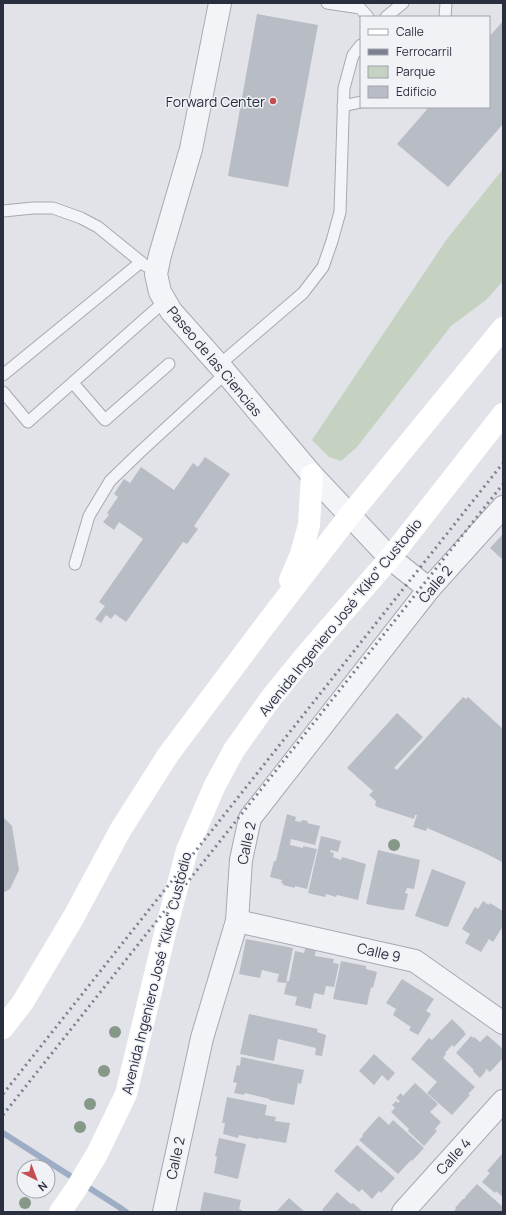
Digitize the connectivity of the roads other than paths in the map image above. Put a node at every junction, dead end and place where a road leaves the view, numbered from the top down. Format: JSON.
{"nodes":[{"id":1,"x":220,"y":3,"type":"edge"},
{"id":2,"x":327,"y":3,"type":"edge"},
{"id":3,"x":403,"y":3,"type":"edge"},
{"id":4,"x":446,"y":3,"type":"edge"},
{"id":5,"x":367,"y":16,"type":"edge"},
{"id":6,"x":387,"y":16,"type":"edge"},
{"id":7,"x":445,"y":16,"type":"edge"},
{"id":8,"x":360,"y":46,"type":"edge"},
{"id":9,"x":360,"y":102,"type":"edge"},
{"id":10,"x":343,"y":106,"type":"junction"},
{"id":11,"x":3,"y":211,"type":"edge"},
{"id":12,"x":149,"y":268,"type":"junction"},
{"id":13,"x":165,"y":301,"type":"junction"},
{"id":14,"x":503,"y":328,"type":"edge"},
{"id":15,"x":170,"y":364,"type":"dead end"},
{"id":16,"x":222,"y":369,"type":"junction"},
{"id":17,"x":3,"y":375,"type":"edge"},
{"id":18,"x":73,"y":383,"type":"junction"},
{"id":19,"x":3,"y":392,"type":"edge"},
{"id":20,"x":503,"y":414,"type":"edge"},
{"id":21,"x":312,"y":475,"type":"junction"},
{"id":22,"x":503,"y":507,"type":"edge"},
{"id":23,"x":350,"y":516,"type":"junction"},
{"id":24,"x":390,"y":558,"type":"junction"},
{"id":25,"x":75,"y":564,"type":"dead end"},
{"id":26,"x":429,"y":589,"type":"junction"},
{"id":27,"x":278,"y":608,"type":"junction"},
{"id":28,"x":237,"y":921,"type":"junction"},
{"id":29,"x":503,"y":1023,"type":"edge"},
{"id":30,"x":3,"y":1028,"type":"edge"},
{"id":31,"x":503,"y":1101,"type":"edge"},
{"id":32,"x":60,"y":1212,"type":"edge"},
{"id":33,"x":164,"y":1212,"type":"edge"},
{"id":34,"x":403,"y":1212,"type":"edge"}],
"edges":[{"from":1,"to":12,"type":"street","name":"Paseo de las Ciencias"},
{"from":2,"to":5,"type":"lane"},
{"from":3,"to":6,"type":"lane"},
{"from":4,"to":7,"type":"lane"},
{"from":8,"to":10,"type":"lane"},
{"from":9,"to":10,"type":"lane"},
{"from":10,"to":16,"type":"lane"},
{"from":11,"to":12,"type":"lane"},
{"from":12,"to":13,"type":"street","name":"Paseo de las Ciencias"},
{"from":12,"to":17,"type":"lane"},
{"from":13,"to":16,"type":"street","name":"Paseo de las Ciencias"},
{"from":13,"to":18,"type":"lane"},
{"from":14,"to":23,"type":"main road"},
{"from":15,"to":18,"type":"lane"},
{"from":16,"to":21,"type":"street","name":"Paseo de las Ciencias"},
{"from":16,"to":25,"type":"lane"},
{"from":18,"to":19,"type":"lane"},
{"from":20,"to":24,"type":"main road","name":"Avenida Ingeniero José \"Kiko\" Custodio"},
{"from":21,"to":23,"type":"street","name":"Paseo de las Ciencias"},
{"from":21,"to":27,"type":"main road"},
{"from":22,"to":26,"type":"street","name":"Calle 2"},
{"from":23,"to":24,"type":"street","name":"Paseo de las Ciencias"},
{"from":23,"to":27,"type":"main road"},
{"from":24,"to":26,"type":"street","name":"Paseo de las Ciencias"},
{"from":24,"to":32,"type":"main road","name":"Avenida Ingeniero José \"Kiko\" Custodio"},
{"from":26,"to":28,"type":"street","name":"Calle 2"},
{"from":27,"to":30,"type":"main road"},
{"from":28,"to":29,"type":"street","name":"Calle 9"},
{"from":28,"to":33,"type":"street","name":"Calle 2"},
{"from":31,"to":34,"type":"street","name":"Calle 4"}]}
